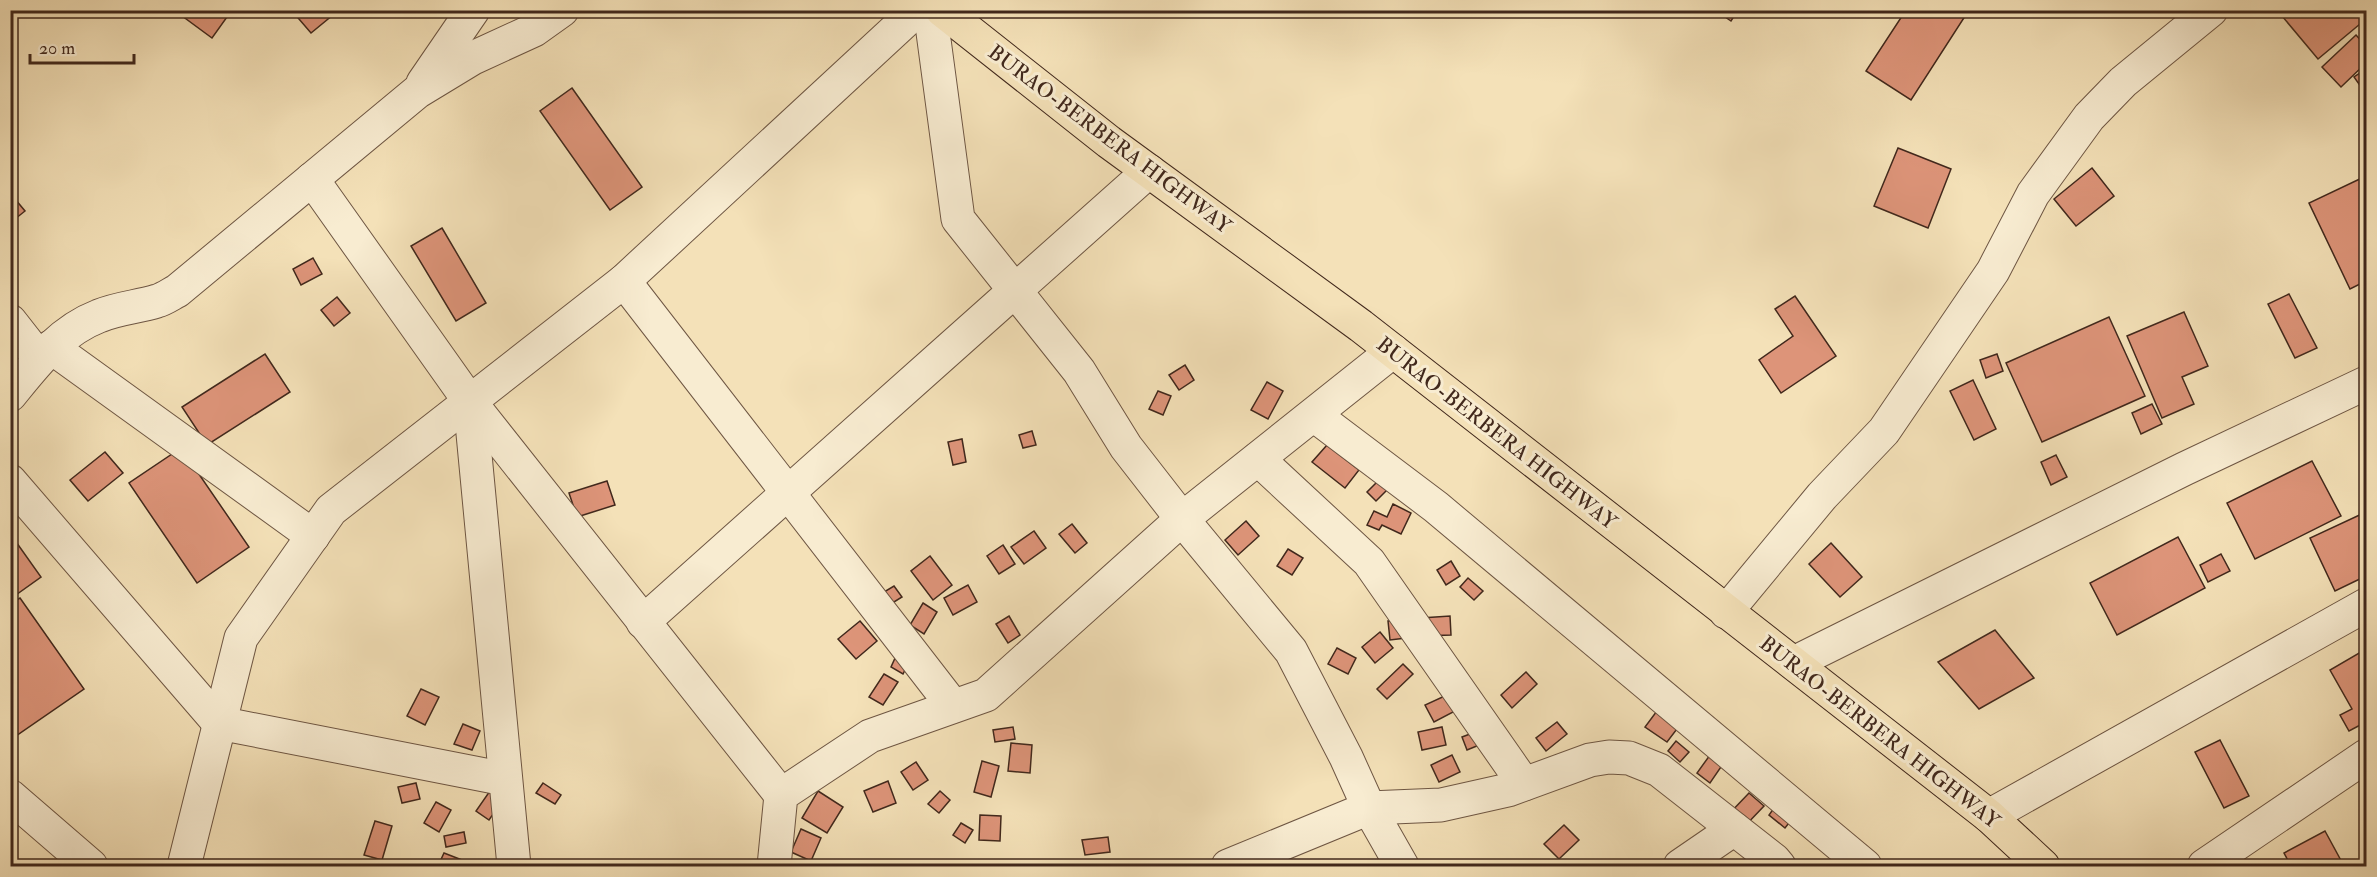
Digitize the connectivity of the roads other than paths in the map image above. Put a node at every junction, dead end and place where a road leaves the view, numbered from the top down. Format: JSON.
{"nodes":[{"id":1,"x":473,"y":10,"type":"edge"},
{"id":2,"x":562,"y":10,"type":"edge"},
{"id":3,"x":917,"y":10,"type":"edge"},
{"id":4,"x":930,"y":10,"type":"edge"},
{"id":5,"x":942,"y":10,"type":"edge"},
{"id":6,"x":2211,"y":10,"type":"edge"},
{"id":7,"x":417,"y":92,"type":"junction"},
{"id":8,"x":1149,"y":171,"type":"junction"},
{"id":9,"x":312,"y":179,"type":"junction"},
{"id":10,"x":624,"y":281,"type":"junction"},
{"id":11,"x":1015,"y":291,"type":"junction"},
{"id":12,"x":10,"y":321,"type":"edge"},
{"id":13,"x":1393,"y":351,"type":"junction"},
{"id":14,"x":45,"y":353,"type":"junction"},
{"id":15,"x":2367,"y":383,"type":"edge"},
{"id":16,"x":10,"y":395,"type":"edge"},
{"id":17,"x":470,"y":402,"type":"junction"},
{"id":18,"x":1314,"y":415,"type":"junction"},
{"id":19,"x":1258,"y":459,"type":"junction"},
{"id":20,"x":10,"y":481,"type":"edge"},
{"id":21,"x":788,"y":493,"type":"junction"},
{"id":22,"x":1182,"y":519,"type":"junction"},
{"id":23,"x":313,"y":536,"type":"junction"},
{"id":24,"x":2367,"y":605,"type":"edge"},
{"id":25,"x":1726,"y":612,"type":"junction"},
{"id":26,"x":643,"y":622,"type":"junction"},
{"id":27,"x":1794,"y":663,"type":"junction"},
{"id":28,"x":953,"y":706,"type":"junction"},
{"id":29,"x":219,"y":723,"type":"junction"},
{"id":30,"x":2367,"y":756,"type":"edge"},
{"id":31,"x":505,"y":779,"type":"junction"},
{"id":32,"x":1524,"y":784,"type":"junction"},
{"id":33,"x":781,"y":795,"type":"junction"},
{"id":34,"x":10,"y":796,"type":"edge"},
{"id":35,"x":1369,"y":807,"type":"junction"},
{"id":36,"x":1989,"y":816,"type":"junction"},
{"id":37,"x":1734,"y":830,"type":"junction"},
{"id":38,"x":92,"y":867,"type":"edge"},
{"id":39,"x":184,"y":867,"type":"edge"},
{"id":40,"x":514,"y":867,"type":"edge"},
{"id":41,"x":774,"y":867,"type":"edge"},
{"id":42,"x":1228,"y":867,"type":"edge"},
{"id":43,"x":1402,"y":867,"type":"edge"},
{"id":44,"x":1680,"y":867,"type":"edge"},
{"id":45,"x":1779,"y":867,"type":"edge"},
{"id":46,"x":1865,"y":867,"type":"edge"},
{"id":47,"x":2043,"y":867,"type":"edge"},
{"id":48,"x":2204,"y":867,"type":"edge"}],
"edges":[{"from":1,"to":7,"type":"street"},
{"from":2,"to":7,"type":"street"},
{"from":3,"to":10,"type":"street"},
{"from":4,"to":11,"type":"street"},
{"from":5,"to":8,"type":"highway","name":"BURAO-BERBERA HIGHWAY"},
{"from":6,"to":25,"type":"street"},
{"from":7,"to":9,"type":"street"},
{"from":8,"to":11,"type":"street"},
{"from":8,"to":13,"type":"highway","name":"BURAO-BERBERA HIGHWAY"},
{"from":9,"to":14,"type":"street"},
{"from":9,"to":17,"type":"street"},
{"from":10,"to":17,"type":"street"},
{"from":10,"to":21,"type":"street"},
{"from":11,"to":21,"type":"street"},
{"from":11,"to":22,"type":"street"},
{"from":12,"to":14,"type":"street"},
{"from":13,"to":18,"type":"street"},
{"from":13,"to":25,"type":"highway","name":"BURAO-BERBERA HIGHWAY"},
{"from":14,"to":16,"type":"street"},
{"from":14,"to":23,"type":"street"},
{"from":15,"to":27,"type":"street"},
{"from":17,"to":23,"type":"street"},
{"from":17,"to":26,"type":"street"},
{"from":17,"to":31,"type":"street"},
{"from":18,"to":19,"type":"street"},
{"from":18,"to":46,"type":"street"},
{"from":19,"to":22,"type":"street"},
{"from":19,"to":32,"type":"street"},
{"from":20,"to":29,"type":"street"},
{"from":21,"to":26,"type":"street"},
{"from":21,"to":28,"type":"street"},
{"from":22,"to":28,"type":"street"},
{"from":22,"to":35,"type":"street"},
{"from":23,"to":29,"type":"street"},
{"from":24,"to":36,"type":"street"},
{"from":25,"to":27,"type":"highway","name":"BURAO-BERBERA HIGHWAY"},
{"from":26,"to":33,"type":"street"},
{"from":27,"to":36,"type":"highway","name":"BURAO-BERBERA HIGHWAY"},
{"from":28,"to":33,"type":"street"},
{"from":29,"to":31,"type":"street"},
{"from":29,"to":39,"type":"street"},
{"from":30,"to":48,"type":"street"},
{"from":31,"to":40,"type":"street"},
{"from":32,"to":35,"type":"street"},
{"from":32,"to":37,"type":"street"},
{"from":33,"to":41,"type":"street"},
{"from":34,"to":38,"type":"street"},
{"from":35,"to":42,"type":"street"},
{"from":35,"to":43,"type":"street"},
{"from":36,"to":47,"type":"highway","name":"BURAO-BERBERA HIGHWAY"},
{"from":37,"to":44,"type":"street"},
{"from":37,"to":45,"type":"street"}]}
